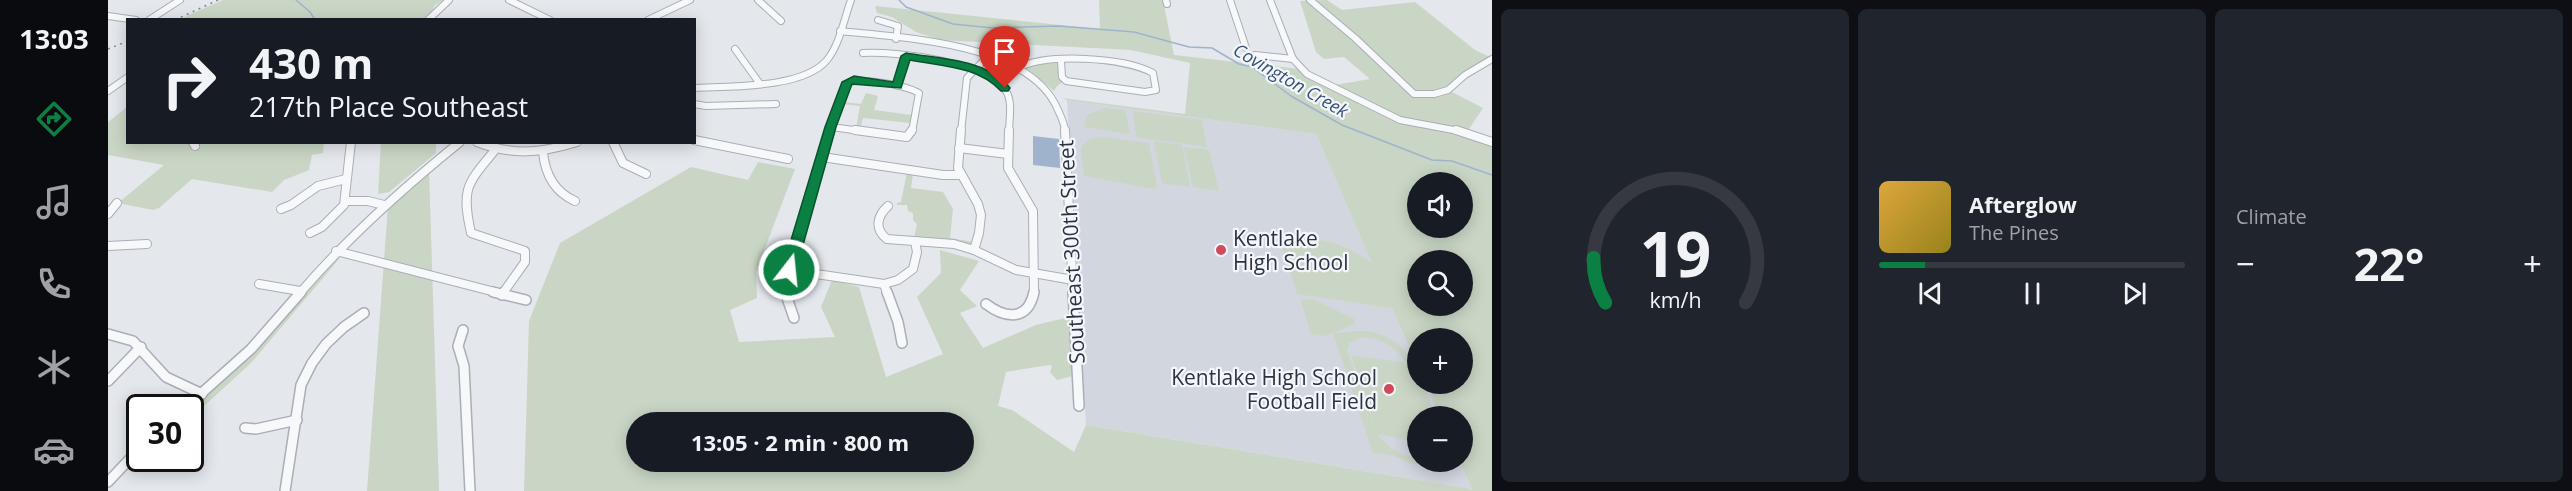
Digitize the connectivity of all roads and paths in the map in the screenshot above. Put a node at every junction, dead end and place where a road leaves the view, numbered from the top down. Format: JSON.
{"nodes":[{"id":1,"x":180,"y":0,"type":"edge"},
{"id":2,"x":449,"y":0,"type":"edge"},
{"id":3,"x":509,"y":0,"type":"edge"},
{"id":4,"x":690,"y":0,"type":"edge"},
{"id":5,"x":758,"y":0,"type":"edge"},
{"id":6,"x":851,"y":0,"type":"edge"},
{"id":7,"x":1230,"y":0,"type":"edge"},
{"id":8,"x":1270,"y":0,"type":"edge"},
{"id":9,"x":1310,"y":0,"type":"edge"},
{"id":10,"x":108,"y":16,"type":"edge"},
{"id":11,"x":152,"y":18,"type":"edge"},
{"id":12,"x":430,"y":18,"type":"edge"},
{"id":13,"x":543,"y":18,"type":"edge"},
{"id":14,"x":653,"y":18,"type":"edge"},
{"id":15,"x":126,"y":19,"type":"edge"},
{"id":16,"x":878,"y":20,"type":"dead end"},
{"id":17,"x":781,"y":21,"type":"dead end"},
{"id":18,"x":840,"y":31,"type":"junction"},
{"id":19,"x":896,"y":39,"type":"junction"},
{"id":20,"x":1246,"y":48,"type":"dead end"},
{"id":21,"x":735,"y":49,"type":"dead end"},
{"id":22,"x":863,"y":53,"type":"dead end"},
{"id":23,"x":988,"y":55,"type":"junction"},
{"id":24,"x":1255,"y":55,"type":"dead end"},
{"id":25,"x":906,"y":56,"type":"junction"},
{"id":26,"x":1293,"y":59,"type":"junction"},
{"id":27,"x":1492,"y":59,"type":"edge"},
{"id":28,"x":1061,"y":60,"type":"junction"},
{"id":29,"x":1017,"y":68,"type":"junction"},
{"id":30,"x":976,"y":69,"type":"junction"},
{"id":31,"x":126,"y":78,"type":"edge"},
{"id":32,"x":760,"y":84,"type":"junction"},
{"id":33,"x":898,"y":86,"type":"junction"},
{"id":34,"x":696,"y":88,"type":"edge"},
{"id":35,"x":108,"y":91,"type":"edge"},
{"id":36,"x":696,"y":104,"type":"edge"},
{"id":37,"x":776,"y":104,"type":"dead end"},
{"id":38,"x":831,"y":127,"type":"junction"},
{"id":39,"x":696,"y":140,"type":"edge"},
{"id":40,"x":1492,"y":142,"type":"edge"},
{"id":41,"x":351,"y":144,"type":"edge"},
{"id":42,"x":457,"y":144,"type":"edge"},
{"id":43,"x":482,"y":144,"type":"edge"},
{"id":44,"x":570,"y":144,"type":"edge"},
{"id":45,"x":614,"y":144,"type":"edge"},
{"id":46,"x":959,"y":148,"type":"junction"},
{"id":47,"x":495,"y":150,"type":"junction"},
{"id":48,"x":543,"y":152,"type":"junction"},
{"id":49,"x":1008,"y":154,"type":"junction"},
{"id":50,"x":822,"y":157,"type":"junction"},
{"id":51,"x":788,"y":159,"type":"dead end"},
{"id":52,"x":646,"y":174,"type":"dead end"},
{"id":53,"x":959,"y":175,"type":"junction"},
{"id":54,"x":346,"y":179,"type":"junction"},
{"id":55,"x":575,"y":201,"type":"dead end"},
{"id":56,"x":117,"y":203,"type":"dead end"},
{"id":57,"x":345,"y":203,"type":"junction"},
{"id":58,"x":888,"y":206,"type":"dead end"},
{"id":59,"x":382,"y":207,"type":"junction"},
{"id":60,"x":281,"y":209,"type":"dead end"},
{"id":61,"x":108,"y":214,"type":"edge"},
{"id":62,"x":310,"y":233,"type":"dead end"},
{"id":63,"x":915,"y":241,"type":"junction"},
{"id":64,"x":147,"y":244,"type":"dead end"},
{"id":65,"x":108,"y":246,"type":"edge"},
{"id":66,"x":974,"y":250,"type":"junction"},
{"id":67,"x":336,"y":251,"type":"junction"},
{"id":68,"x":789,"y":270,"type":"junction"},
{"id":69,"x":1033,"y":274,"type":"junction"},
{"id":70,"x":1073,"y":280,"type":"junction"},
{"id":71,"x":259,"y":284,"type":"dead end"},
{"id":72,"x":884,"y":284,"type":"junction"},
{"id":73,"x":300,"y":291,"type":"junction"},
{"id":74,"x":502,"y":295,"type":"junction"},
{"id":75,"x":526,"y":300,"type":"dead end"},
{"id":76,"x":986,"y":304,"type":"dead end"},
{"id":77,"x":364,"y":313,"type":"dead end"},
{"id":78,"x":794,"y":318,"type":"dead end"},
{"id":79,"x":463,"y":330,"type":"dead end"},
{"id":80,"x":108,"y":334,"type":"edge"},
{"id":81,"x":902,"y":344,"type":"dead end"},
{"id":82,"x":141,"y":347,"type":"junction"},
{"id":83,"x":108,"y":381,"type":"edge"},
{"id":84,"x":202,"y":394,"type":"joint"},
{"id":85,"x":1079,"y":406,"type":"dead end"},
{"id":86,"x":297,"y":420,"type":"junction"},
{"id":87,"x":245,"y":428,"type":"dead end"},
{"id":88,"x":126,"y":463,"type":"edge"},
{"id":89,"x":108,"y":482,"type":"edge"},
{"id":90,"x":285,"y":491,"type":"edge"},
{"id":91,"x":470,"y":491,"type":"edge"}],
"edges":[{"from":1,"to":11,"type":"street"},
{"from":2,"to":12,"type":"street"},
{"from":3,"to":13,"type":"street"},
{"from":4,"to":14,"type":"street"},
{"from":5,"to":17,"type":"street"},
{"from":6,"to":18,"type":"street"},
{"from":7,"to":20,"type":"street"},
{"from":8,"to":26,"type":"street"},
{"from":9,"to":27,"type":"street"},
{"from":10,"to":15,"type":"street"},
{"from":16,"to":19,"type":"street"},
{"from":18,"to":19,"type":"street"},
{"from":18,"to":32,"type":"street"},
{"from":19,"to":23,"type":"street"},
{"from":21,"to":32,"type":"street"},
{"from":22,"to":25,"type":"street"},
{"from":23,"to":29,"type":"street"},
{"from":23,"to":30,"type":"street"},
{"from":24,"to":26,"type":"street"},
{"from":25,"to":30,"type":"street"},
{"from":25,"to":33,"type":"street"},
{"from":26,"to":40,"type":"street"},
{"from":28,"to":28,"type":"street"},
{"from":28,"to":29,"type":"street"},
{"from":29,"to":70,"type":"street","name":"Southeast 300th Street"},
{"from":30,"to":46,"type":"street"},
{"from":30,"to":49,"type":"street"},
{"from":31,"to":35,"type":"street"},
{"from":32,"to":34,"type":"street"},
{"from":33,"to":38,"type":"street"},
{"from":33,"to":38,"type":"street"},
{"from":36,"to":37,"type":"street"},
{"from":38,"to":50,"type":"street"},
{"from":39,"to":51,"type":"street"},
{"from":41,"to":54,"type":"street"},
{"from":42,"to":59,"type":"street"},
{"from":43,"to":47,"type":"street"},
{"from":44,"to":48,"type":"street"},
{"from":45,"to":52,"type":"street"},
{"from":46,"to":49,"type":"street"},
{"from":46,"to":53,"type":"street"},
{"from":47,"to":48,"type":"street"},
{"from":47,"to":74,"type":"street"},
{"from":48,"to":55,"type":"street"},
{"from":49,"to":69,"type":"street"},
{"from":50,"to":53,"type":"street"},
{"from":50,"to":68,"type":"street"},
{"from":53,"to":66,"type":"street"},
{"from":54,"to":57,"type":"street"},
{"from":54,"to":60,"type":"street"},
{"from":56,"to":61,"type":"street"},
{"from":57,"to":59,"type":"street"},
{"from":57,"to":62,"type":"street"},
{"from":58,"to":63,"type":"street"},
{"from":59,"to":67,"type":"street"},
{"from":63,"to":66,"type":"street"},
{"from":63,"to":72,"type":"street"},
{"from":64,"to":65,"type":"street"},
{"from":66,"to":69,"type":"street"},
{"from":67,"to":73,"type":"street"},
{"from":67,"to":74,"type":"street"},
{"from":68,"to":72,"type":"street"},
{"from":68,"to":78,"type":"street"},
{"from":69,"to":70,"type":"street"},
{"from":69,"to":76,"type":"street"},
{"from":70,"to":85,"type":"street","name":"Southeast 300th Street"},
{"from":71,"to":73,"type":"street"},
{"from":72,"to":81,"type":"street"},
{"from":73,"to":84,"type":"street"},
{"from":74,"to":75,"type":"street"},
{"from":77,"to":86,"type":"street"},
{"from":79,"to":91,"type":"street"},
{"from":80,"to":82,"type":"street"},
{"from":82,"to":83,"type":"street"},
{"from":82,"to":84,"type":"street"},
{"from":86,"to":87,"type":"street"},
{"from":86,"to":90,"type":"street"},
{"from":88,"to":89,"type":"street"}]}
